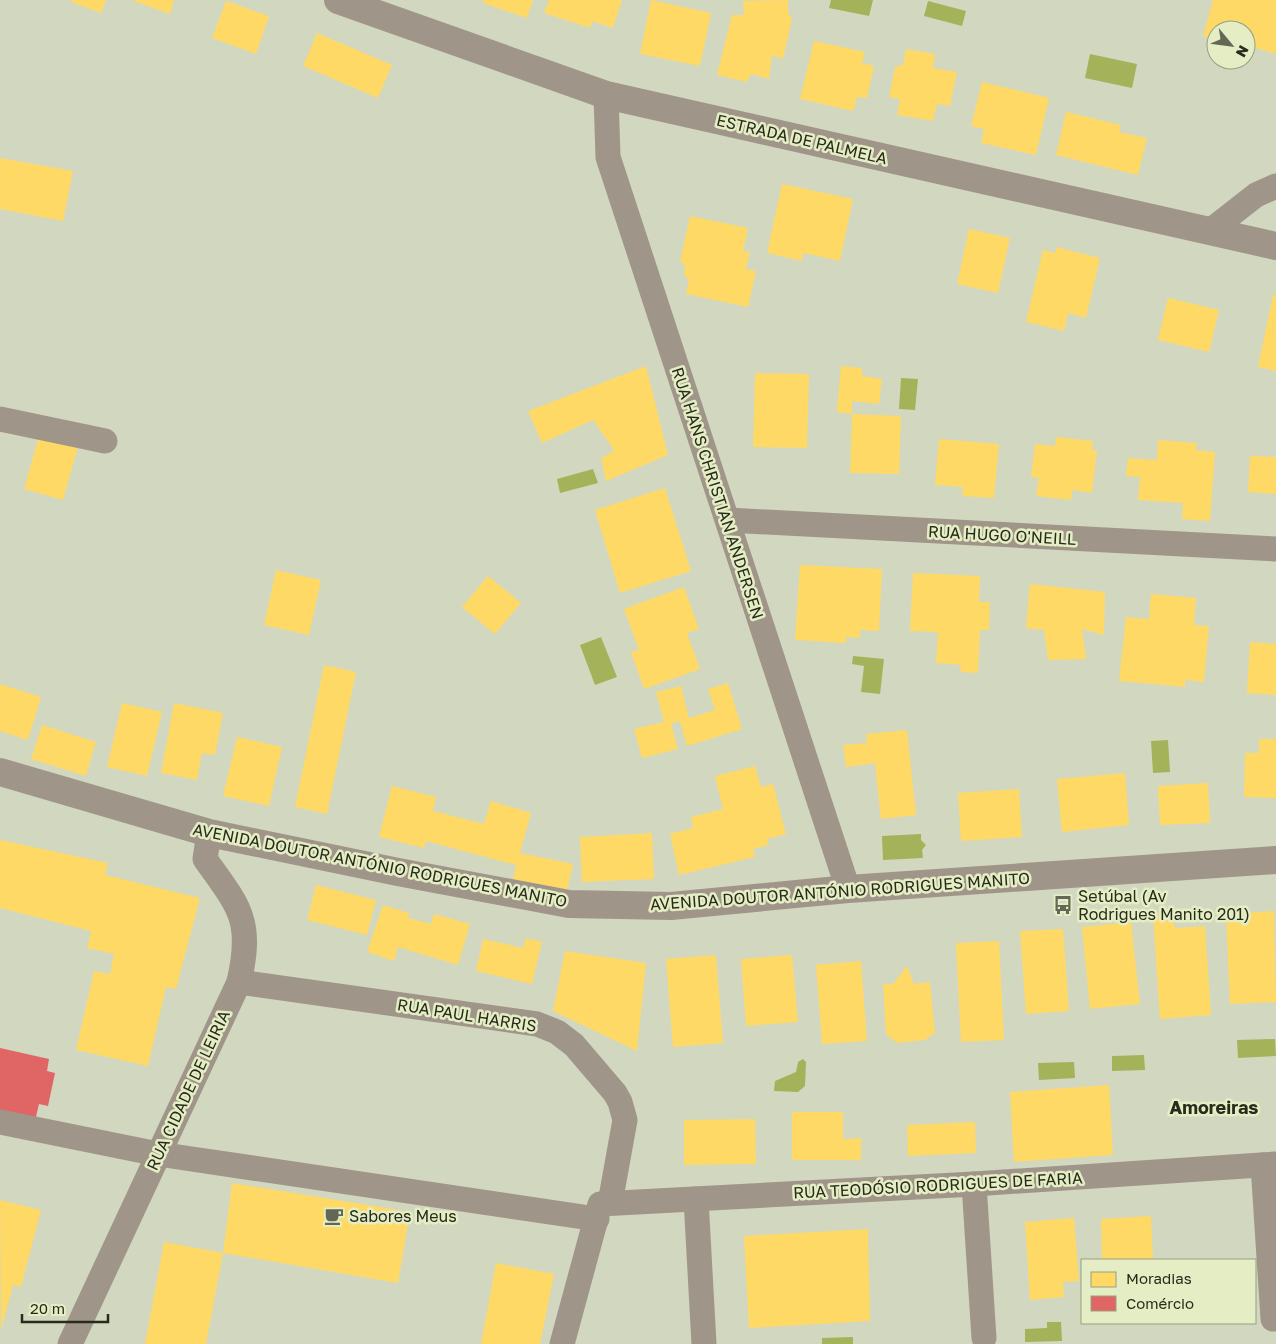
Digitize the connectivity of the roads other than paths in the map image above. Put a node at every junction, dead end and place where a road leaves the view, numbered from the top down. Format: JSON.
{"nodes":[{"id":1,"x":338,"y":0,"type":"edge"},
{"id":2,"x":606,"y":95,"type":"junction"},
{"id":3,"x":1276,"y":186,"type":"edge"},
{"id":4,"x":1210,"y":231,"type":"junction"},
{"id":5,"x":1276,"y":246,"type":"edge"},
{"id":6,"x":0,"y":419,"type":"edge"},
{"id":7,"x":106,"y":440,"type":"dead end"},
{"id":8,"x":728,"y":520,"type":"junction"},
{"id":9,"x":1276,"y":549,"type":"edge"},
{"id":10,"x":0,"y":772,"type":"edge"},
{"id":11,"x":209,"y":833,"type":"junction"},
{"id":12,"x":1276,"y":860,"type":"edge"},
{"id":13,"x":848,"y":888,"type":"junction"},
{"id":14,"x":239,"y":982,"type":"junction"},
{"id":15,"x":0,"y":1122,"type":"edge"},
{"id":16,"x":158,"y":1154,"type":"junction"},
{"id":17,"x":1269,"y":1165,"type":"edge"},
{"id":18,"x":974,"y":1184,"type":"junction"},
{"id":19,"x":696,"y":1199,"type":"junction"},
{"id":20,"x":602,"y":1209,"type":"junction"},
{"id":21,"x":1273,"y":1319,"type":"dead end"},
{"id":22,"x":984,"y":1338,"type":"dead end"},
{"id":23,"x":70,"y":1344,"type":"edge"},
{"id":24,"x":562,"y":1344,"type":"edge"},
{"id":25,"x":704,"y":1344,"type":"edge"}],
"edges":[{"from":1,"to":2,"type":"street","name":"ESTRADA DE PALMELA"},
{"from":2,"to":4,"type":"street","name":"ESTRADA DE PALMELA"},
{"from":2,"to":8,"type":"street","name":"RUA HANS CHRISTIAN ANDERSEN"},
{"from":3,"to":4,"type":"street"},
{"from":4,"to":5,"type":"street","name":"ESTRADA DE PALMELA"},
{"from":6,"to":7,"type":"street"},
{"from":8,"to":9,"type":"street","name":"RUA HUGO O'NEILL"},
{"from":8,"to":13,"type":"street","name":"RUA HANS CHRISTIAN ANDERSEN"},
{"from":10,"to":11,"type":"street","name":"AVENIDA DOUTOR ANTÓNIO RODRIGUES MANITO"},
{"from":11,"to":13,"type":"street","name":"AVENIDA DOUTOR ANTÓNIO RODRIGUES MANITO"},
{"from":11,"to":14,"type":"street","name":"RUA CIDADE DE LEIRIA"},
{"from":12,"to":13,"type":"street","name":"AVENIDA DOUTOR ANTÓNIO RODRIGUES MANITO"},
{"from":14,"to":16,"type":"street","name":"RUA CIDADE DE LEIRIA"},
{"from":14,"to":20,"type":"street","name":"RUA PAUL HARRIS"},
{"from":15,"to":16,"type":"street","name":"RUA TEODÓSIO RODRIGUES DE FARIA"},
{"from":16,"to":20,"type":"street","name":"RUA TEODÓSIO RODRIGUES DE FARIA"},
{"from":16,"to":23,"type":"street","name":"RUA CIDADE DE LEIRIA"},
{"from":17,"to":18,"type":"street","name":"RUA TEODÓSIO RODRIGUES DE FARIA"},
{"from":17,"to":21,"type":"street"},
{"from":18,"to":19,"type":"street","name":"RUA TEODÓSIO RODRIGUES DE FARIA"},
{"from":18,"to":22,"type":"street"},
{"from":19,"to":20,"type":"street","name":"RUA TEODÓSIO RODRIGUES DE FARIA"},
{"from":19,"to":25,"type":"street"},
{"from":20,"to":24,"type":"street","name":"RUA PAUL HARRIS"}]}
